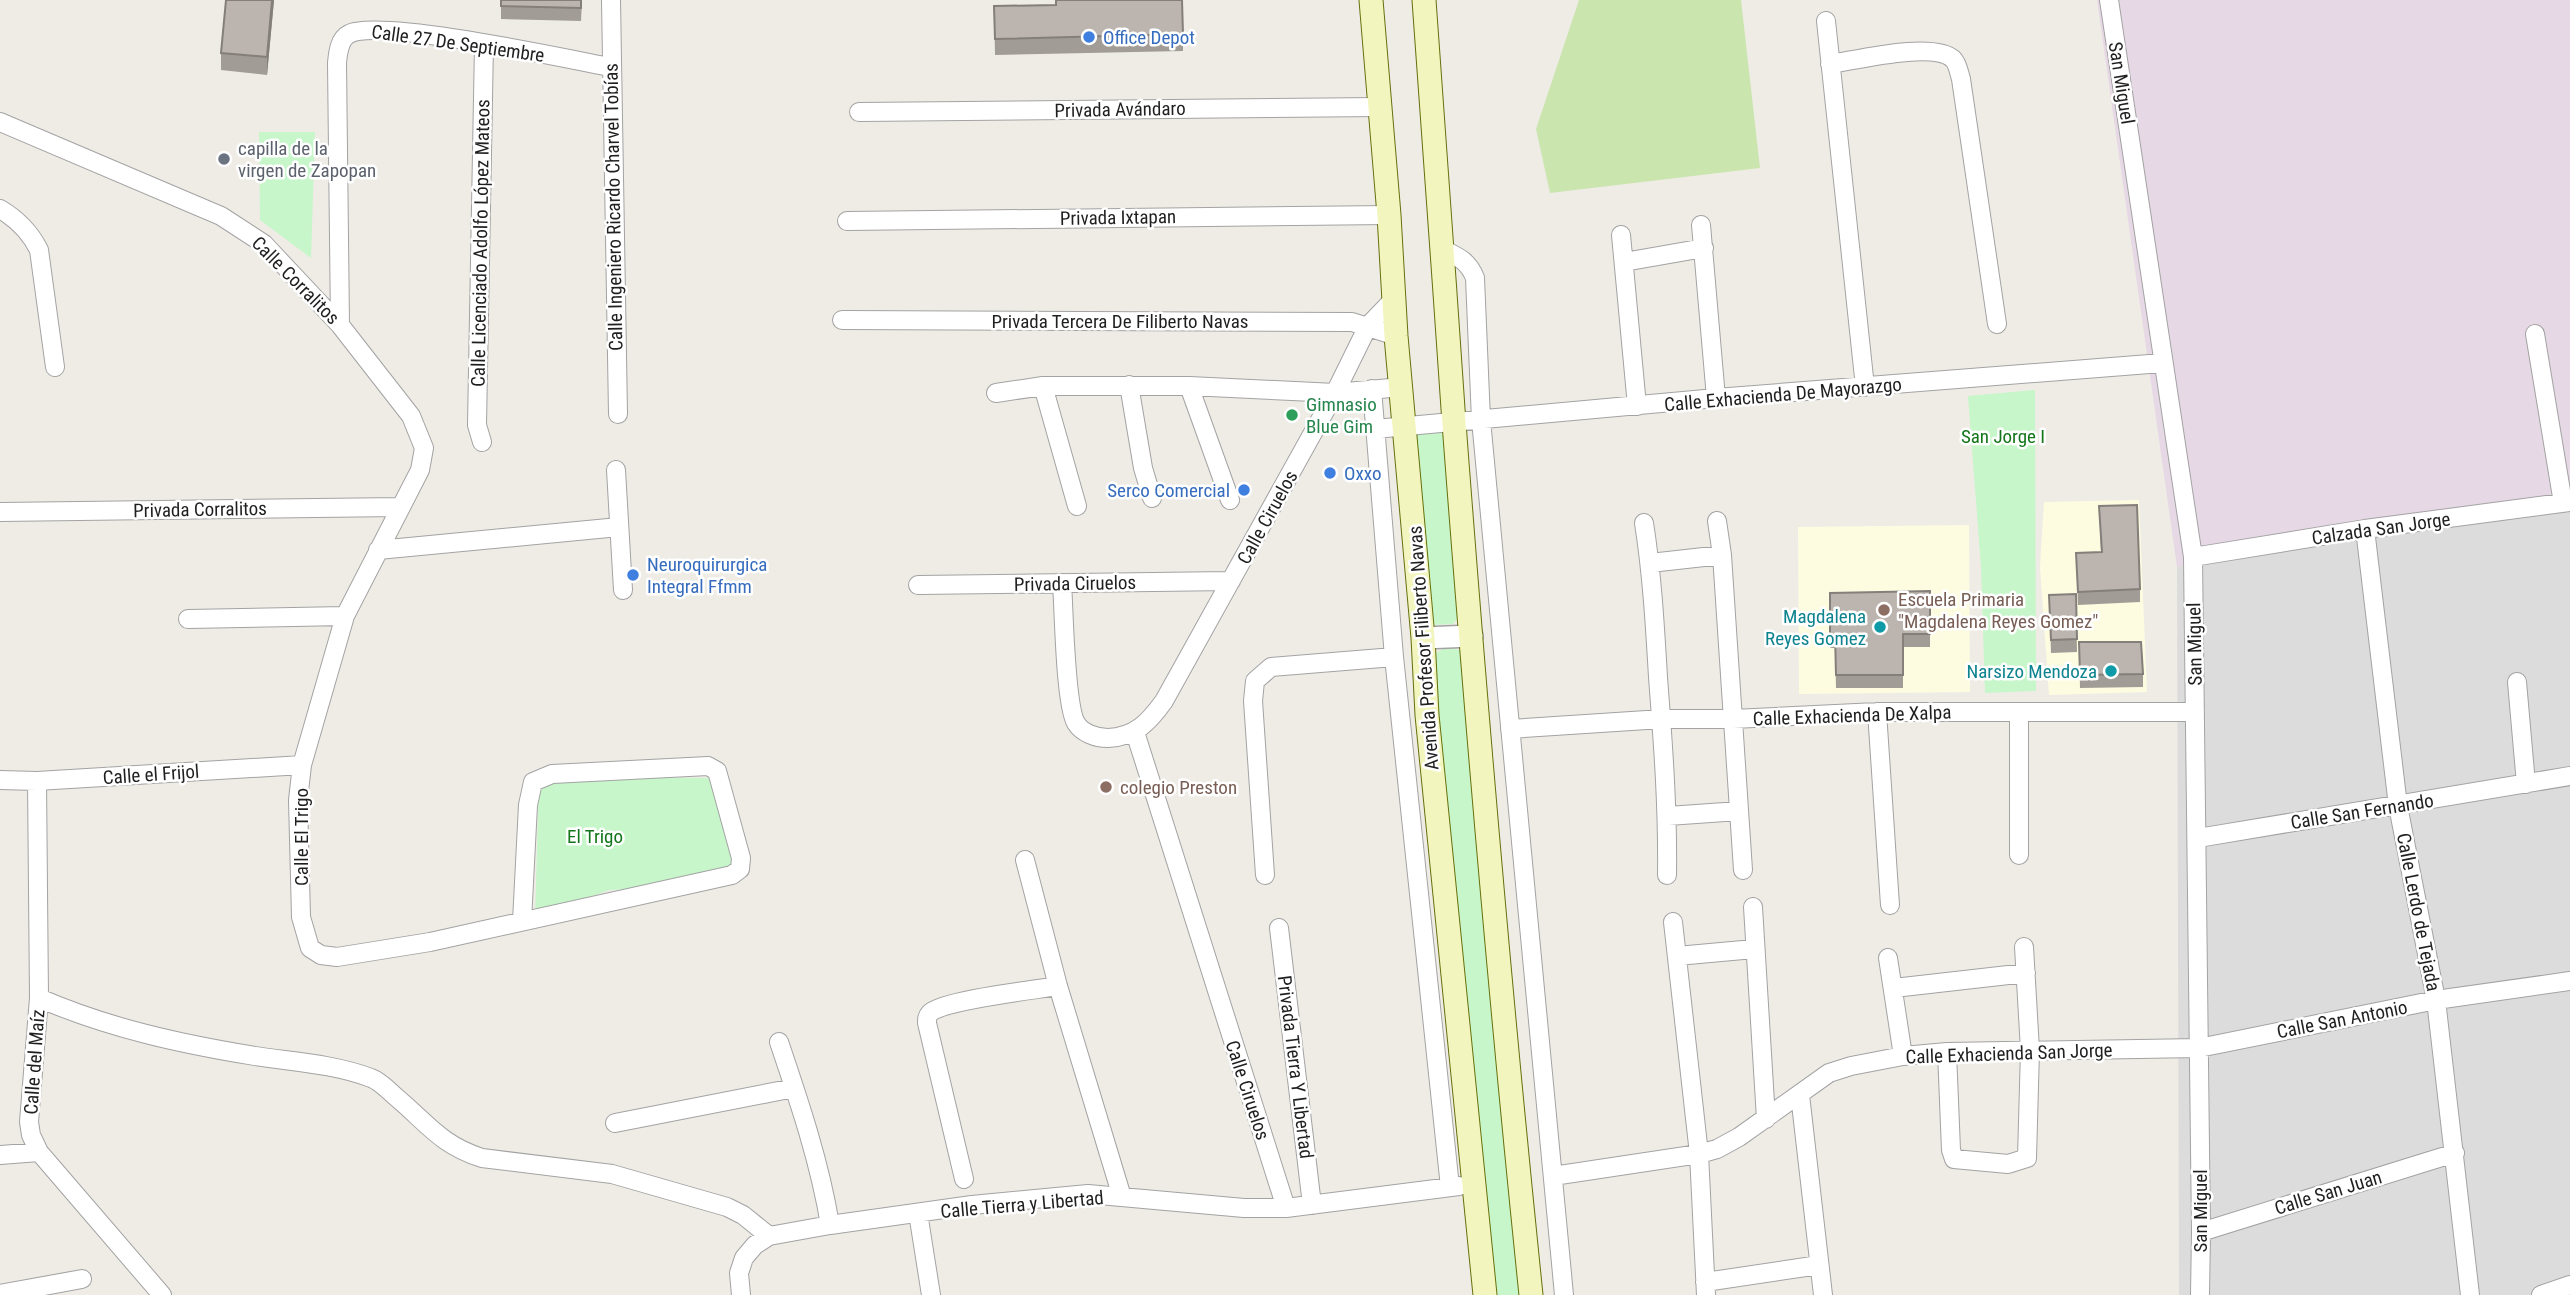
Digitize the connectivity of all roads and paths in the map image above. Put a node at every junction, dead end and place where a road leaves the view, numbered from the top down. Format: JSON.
{"nodes":[{"id":1,"x":611,"y":0,"type":"edge"},
{"id":2,"x":1371,"y":0,"type":"edge"},
{"id":3,"x":1424,"y":0,"type":"edge"},
{"id":4,"x":2109,"y":0,"type":"edge"},
{"id":5,"x":1826,"y":21,"type":"dead end"},
{"id":6,"x":484,"y":44,"type":"junction"},
{"id":7,"x":1830,"y":64,"type":"junction"},
{"id":8,"x":610,"y":67,"type":"junction"},
{"id":9,"x":1380,"y":107,"type":"junction"},
{"id":10,"x":859,"y":112,"type":"dead end"},
{"id":11,"x":0,"y":122,"type":"edge"},
{"id":12,"x":0,"y":209,"type":"edge"},
{"id":13,"x":1389,"y":215,"type":"junction"},
{"id":14,"x":846,"y":221,"type":"dead end"},
{"id":15,"x":1701,"y":225,"type":"dead end"},
{"id":16,"x":1621,"y":234,"type":"dead end"},
{"id":17,"x":1704,"y":248,"type":"junction"},
{"id":18,"x":1444,"y":250,"type":"junction"},
{"id":19,"x":1623,"y":262,"type":"junction"},
{"id":20,"x":1394,"y":299,"type":"junction"},
{"id":21,"x":842,"y":320,"type":"dead end"},
{"id":22,"x":1997,"y":324,"type":"dead end"},
{"id":23,"x":340,"y":325,"type":"junction"},
{"id":24,"x":1368,"y":326,"type":"junction"},
{"id":25,"x":2535,"y":334,"type":"dead end"},
{"id":26,"x":1396,"y":336,"type":"junction"},
{"id":27,"x":2162,"y":363,"type":"junction"},
{"id":28,"x":55,"y":367,"type":"dead end"},
{"id":29,"x":1129,"y":385,"type":"junction"},
{"id":30,"x":1043,"y":386,"type":"junction"},
{"id":31,"x":1189,"y":386,"type":"junction"},
{"id":32,"x":1402,"y":387,"type":"junction"},
{"id":33,"x":1865,"y":387,"type":"junction"},
{"id":34,"x":1372,"y":389,"type":"junction"},
{"id":35,"x":996,"y":393,"type":"dead end"},
{"id":36,"x":1335,"y":393,"type":"junction"},
{"id":37,"x":1716,"y":398,"type":"junction"},
{"id":38,"x":1637,"y":406,"type":"junction"},
{"id":39,"x":618,"y":414,"type":"dead end"},
{"id":40,"x":1481,"y":420,"type":"junction"},
{"id":41,"x":1454,"y":422,"type":"junction"},
{"id":42,"x":1405,"y":426,"type":"junction"},
{"id":43,"x":1375,"y":429,"type":"junction"},
{"id":44,"x":482,"y":442,"type":"dead end"},
{"id":45,"x":425,"y":448,"type":"joint"},
{"id":46,"x":616,"y":470,"type":"dead end"},
{"id":47,"x":1152,"y":498,"type":"dead end"},
{"id":48,"x":1230,"y":500,"type":"dead end"},
{"id":49,"x":2567,"y":503,"type":"edge"},
{"id":50,"x":1077,"y":506,"type":"dead end"},
{"id":51,"x":399,"y":507,"type":"junction"},
{"id":52,"x":0,"y":512,"type":"edge"},
{"id":53,"x":1717,"y":521,"type":"dead end"},
{"id":54,"x":1644,"y":523,"type":"dead end"},
{"id":55,"x":619,"y":527,"type":"junction"},
{"id":56,"x":2365,"y":529,"type":"junction"},
{"id":57,"x":377,"y":550,"type":"junction"},
{"id":58,"x":1722,"y":555,"type":"junction"},
{"id":59,"x":2193,"y":557,"type":"junction"},
{"id":60,"x":1650,"y":564,"type":"junction"},
{"id":61,"x":1231,"y":582,"type":"junction"},
{"id":62,"x":1062,"y":583,"type":"junction"},
{"id":63,"x":918,"y":585,"type":"dead end"},
{"id":64,"x":623,"y":590,"type":"dead end"},
{"id":65,"x":345,"y":616,"type":"junction"},
{"id":66,"x":188,"y":619,"type":"dead end"},
{"id":67,"x":1472,"y":636,"type":"junction"},
{"id":68,"x":1423,"y":638,"type":"junction"},
{"id":69,"x":1394,"y":657,"type":"junction"},
{"id":70,"x":2517,"y":682,"type":"dead end"},
{"id":71,"x":1877,"y":712,"type":"junction"},
{"id":72,"x":2019,"y":712,"type":"junction"},
{"id":73,"x":2195,"y":712,"type":"junction"},
{"id":74,"x":1662,"y":719,"type":"junction"},
{"id":75,"x":1733,"y":719,"type":"junction"},
{"id":76,"x":1510,"y":729,"type":"junction"},
{"id":77,"x":1135,"y":732,"type":"junction"},
{"id":78,"x":302,"y":765,"type":"junction"},
{"id":79,"x":2570,"y":776,"type":"edge"},
{"id":80,"x":0,"y":780,"type":"edge"},
{"id":81,"x":37,"y":781,"type":"junction"},
{"id":82,"x":2526,"y":784,"type":"junction"},
{"id":83,"x":2398,"y":806,"type":"junction"},
{"id":84,"x":1739,"y":811,"type":"junction"},
{"id":85,"x":1668,"y":816,"type":"junction"},
{"id":86,"x":2197,"y":838,"type":"junction"},
{"id":87,"x":2019,"y":855,"type":"dead end"},
{"id":88,"x":1025,"y":860,"type":"dead end"},
{"id":89,"x":1743,"y":870,"type":"dead end"},
{"id":90,"x":1265,"y":875,"type":"dead end"},
{"id":91,"x":1667,"y":875,"type":"dead end"},
{"id":92,"x":1890,"y":905,"type":"dead end"},
{"id":93,"x":1753,"y":907,"type":"dead end"},
{"id":94,"x":522,"y":921,"type":"junction"},
{"id":95,"x":1673,"y":922,"type":"dead end"},
{"id":96,"x":1279,"y":928,"type":"dead end"},
{"id":97,"x":2024,"y":947,"type":"dead end"},
{"id":98,"x":1754,"y":949,"type":"junction"},
{"id":99,"x":1676,"y":956,"type":"junction"},
{"id":100,"x":1888,"y":958,"type":"dead end"},
{"id":101,"x":2026,"y":973,"type":"junction"},
{"id":102,"x":2570,"y":981,"type":"edge"},
{"id":103,"x":1058,"y":986,"type":"junction"},
{"id":104,"x":1894,"y":988,"type":"junction"},
{"id":105,"x":39,"y":998,"type":"junction"},
{"id":106,"x":2436,"y":1000,"type":"junction"},
{"id":107,"x":779,"y":1042,"type":"dead end"},
{"id":108,"x":2199,"y":1048,"type":"junction"},
{"id":109,"x":2030,"y":1050,"type":"junction"},
{"id":110,"x":1947,"y":1052,"type":"junction"},
{"id":111,"x":1903,"y":1056,"type":"junction"},
{"id":112,"x":794,"y":1088,"type":"junction"},
{"id":113,"x":1800,"y":1095,"type":"junction"},
{"id":114,"x":1766,"y":1119,"type":"junction"},
{"id":115,"x":615,"y":1123,"type":"dead end"},
{"id":116,"x":39,"y":1152,"type":"junction"},
{"id":117,"x":2455,"y":1153,"type":"junction"},
{"id":118,"x":1699,"y":1154,"type":"junction"},
{"id":119,"x":0,"y":1155,"type":"edge"},
{"id":120,"x":1553,"y":1176,"type":"junction"},
{"id":121,"x":964,"y":1179,"type":"dead end"},
{"id":122,"x":1473,"y":1184,"type":"junction"},
{"id":123,"x":1450,"y":1187,"type":"junction"},
{"id":124,"x":1122,"y":1197,"type":"junction"},
{"id":125,"x":1312,"y":1205,"type":"junction"},
{"id":126,"x":1286,"y":1208,"type":"junction"},
{"id":127,"x":918,"y":1213,"type":"junction"},
{"id":128,"x":830,"y":1225,"type":"junction"},
{"id":129,"x":2201,"y":1232,"type":"junction"},
{"id":130,"x":769,"y":1236,"type":"junction"},
{"id":131,"x":1819,"y":1265,"type":"junction"},
{"id":132,"x":82,"y":1279,"type":"dead end"},
{"id":133,"x":2570,"y":1285,"type":"edge"},
{"id":134,"x":1706,"y":1289,"type":"edge"},
{"id":135,"x":0,"y":1294,"type":"edge"},
{"id":136,"x":162,"y":1295,"type":"edge"},
{"id":137,"x":741,"y":1295,"type":"edge"},
{"id":138,"x":931,"y":1295,"type":"edge"},
{"id":139,"x":1485,"y":1295,"type":"edge"},
{"id":140,"x":1531,"y":1295,"type":"edge"},
{"id":141,"x":1563,"y":1295,"type":"edge"},
{"id":142,"x":1823,"y":1295,"type":"edge"},
{"id":143,"x":2200,"y":1295,"type":"edge"},
{"id":144,"x":2470,"y":1295,"type":"edge"},
{"id":145,"x":2541,"y":1295,"type":"edge"}],
"edges":[{"from":1,"to":8,"type":"street","name":"Calle Ingeniero Ricardo Charvel Tobías"},
{"from":2,"to":9,"type":"main road","name":"Avenida Profesor Filiberto Navas"},
{"from":3,"to":18,"type":"main road"},
{"from":4,"to":27,"type":"street","name":"San Miguel"},
{"from":5,"to":7,"type":"street"},
{"from":6,"to":8,"type":"street","name":"Calle 27 De Septiembre"},
{"from":6,"to":23,"type":"street","name":"Calle 27 De Septiembre"},
{"from":6,"to":44,"type":"street","name":"Calle Licenciado Adolfo López Mateos"},
{"from":7,"to":22,"type":"street"},
{"from":7,"to":33,"type":"street"},
{"from":8,"to":39,"type":"street","name":"Calle Ingeniero Ricardo Charvel Tobías"},
{"from":9,"to":10,"type":"street","name":"Privada Avándaro"},
{"from":9,"to":13,"type":"main road","name":"Avenida Profesor Filiberto Navas"},
{"from":11,"to":23,"type":"street","name":"Calle Corralitos"},
{"from":12,"to":28,"type":"street"},
{"from":13,"to":14,"type":"street","name":"Privada Ixtapan"},
{"from":13,"to":20,"type":"main road","name":"Avenida Profesor Filiberto Navas"},
{"from":15,"to":17,"type":"street"},
{"from":16,"to":19,"type":"street"},
{"from":17,"to":19,"type":"street"},
{"from":17,"to":37,"type":"street"},
{"from":18,"to":40,"type":"street"},
{"from":18,"to":41,"type":"main road"},
{"from":19,"to":38,"type":"street"},
{"from":20,"to":24,"type":"street","name":"Calle Ciruelos"},
{"from":20,"to":26,"type":"main road","name":"Avenida Profesor Filiberto Navas"},
{"from":21,"to":24,"type":"street","name":"Privada Tercera De Filiberto Navas"},
{"from":23,"to":45,"type":"street","name":"Calle Corralitos"},
{"from":24,"to":26,"type":"street","name":"Privada Tercera De Filiberto Navas"},
{"from":24,"to":36,"type":"street","name":"Calle Ciruelos"},
{"from":25,"to":49,"type":"street"},
{"from":26,"to":32,"type":"main road","name":"Avenida Profesor Filiberto Navas"},
{"from":27,"to":33,"type":"street","name":"Calle Exhacienda De Mayorazgo"},
{"from":27,"to":59,"type":"street","name":"San Miguel"},
{"from":29,"to":30,"type":"street"},
{"from":29,"to":31,"type":"street"},
{"from":29,"to":47,"type":"street"},
{"from":30,"to":35,"type":"street"},
{"from":30,"to":50,"type":"street"},
{"from":31,"to":36,"type":"street"},
{"from":31,"to":48,"type":"street"},
{"from":32,"to":34,"type":"street"},
{"from":32,"to":42,"type":"main road","name":"Avenida Profesor Filiberto Navas"},
{"from":33,"to":37,"type":"street","name":"Calle Exhacienda De Mayorazgo"},
{"from":34,"to":36,"type":"street"},
{"from":34,"to":43,"type":"street"},
{"from":36,"to":61,"type":"street","name":"Calle Ciruelos"},
{"from":37,"to":38,"type":"street","name":"Calle Exhacienda De Mayorazgo"},
{"from":38,"to":40,"type":"street","name":"Calle Exhacienda De Mayorazgo"},
{"from":40,"to":41,"type":"street","name":"Calle Exhacienda De Mayorazgo"},
{"from":40,"to":76,"type":"street"},
{"from":41,"to":42,"type":"street","name":"Calle Exhacienda De Mayorazgo"},
{"from":41,"to":67,"type":"main road"},
{"from":42,"to":43,"type":"street","name":"Calle Exhacienda De Mayorazgo"},
{"from":42,"to":68,"type":"main road","name":"Avenida Profesor Filiberto Navas"},
{"from":43,"to":69,"type":"street"},
{"from":45,"to":51,"type":"street","name":"Calle El Trigo"},
{"from":46,"to":55,"type":"street"},
{"from":49,"to":56,"type":"street","name":"Calzada San Jorge"},
{"from":51,"to":52,"type":"street","name":"Privada Corralitos"},
{"from":51,"to":57,"type":"street","name":"Calle El Trigo"},
{"from":53,"to":58,"type":"street"},
{"from":54,"to":60,"type":"street"},
{"from":55,"to":57,"type":"street"},
{"from":55,"to":64,"type":"street"},
{"from":56,"to":59,"type":"street","name":"Calzada San Jorge"},
{"from":56,"to":83,"type":"street","name":"Calle Lerdo de Tejada"},
{"from":57,"to":65,"type":"street","name":"Calle El Trigo"},
{"from":58,"to":60,"type":"street"},
{"from":58,"to":75,"type":"street"},
{"from":59,"to":73,"type":"street","name":"San Miguel"},
{"from":60,"to":74,"type":"street"},
{"from":61,"to":62,"type":"street","name":"Privada Ciruelos"},
{"from":61,"to":77,"type":"street","name":"Calle Ciruelos"},
{"from":62,"to":63,"type":"street","name":"Privada Ciruelos"},
{"from":62,"to":77,"type":"street"},
{"from":65,"to":66,"type":"street"},
{"from":65,"to":78,"type":"street","name":"Calle El Trigo"},
{"from":67,"to":68,"type":"street"},
{"from":67,"to":140,"type":"main road"},
{"from":68,"to":122,"type":"main road","name":"Avenida Profesor Filiberto Navas"},
{"from":69,"to":90,"type":"street"},
{"from":69,"to":123,"type":"street"},
{"from":70,"to":82,"type":"street"},
{"from":71,"to":72,"type":"street","name":"Calle Exhacienda De Xalpa"},
{"from":71,"to":75,"type":"street","name":"Calle Exhacienda De Xalpa"},
{"from":71,"to":92,"type":"street"},
{"from":72,"to":73,"type":"street","name":"Calle Exhacienda De Xalpa"},
{"from":72,"to":87,"type":"street"},
{"from":73,"to":86,"type":"street","name":"San Miguel"},
{"from":74,"to":75,"type":"street","name":"Calle Exhacienda De Xalpa"},
{"from":74,"to":76,"type":"street","name":"Calle Exhacienda De Xalpa"},
{"from":74,"to":85,"type":"street"},
{"from":75,"to":84,"type":"street"},
{"from":76,"to":120,"type":"street"},
{"from":77,"to":126,"type":"street","name":"Calle Ciruelos"},
{"from":78,"to":81,"type":"street","name":"Calle el Frijol"},
{"from":78,"to":94,"type":"street","name":"Calle El Trigo"},
{"from":79,"to":82,"type":"street","name":"Calle San Fernando"},
{"from":80,"to":81,"type":"street","name":"Calle el Frijol"},
{"from":81,"to":105,"type":"street","name":"Calle del Maíz"},
{"from":82,"to":83,"type":"street","name":"Calle San Fernando"},
{"from":83,"to":86,"type":"street","name":"Calle San Fernando"},
{"from":83,"to":106,"type":"street","name":"Calle Lerdo de Tejada"},
{"from":84,"to":85,"type":"street"},
{"from":84,"to":89,"type":"street"},
{"from":85,"to":91,"type":"street"},
{"from":86,"to":108,"type":"street","name":"San Miguel"},
{"from":88,"to":103,"type":"street"},
{"from":93,"to":98,"type":"street"},
{"from":94,"to":94,"type":"street","name":"Calle El Trigo"},
{"from":95,"to":99,"type":"street"},
{"from":96,"to":125,"type":"street","name":"Privada Tierra Y Libertad"},
{"from":97,"to":101,"type":"street"},
{"from":98,"to":99,"type":"street"},
{"from":98,"to":114,"type":"street"},
{"from":99,"to":118,"type":"street"},
{"from":100,"to":104,"type":"street"},
{"from":101,"to":104,"type":"street"},
{"from":101,"to":109,"type":"street"},
{"from":102,"to":106,"type":"street","name":"Calle San Antonio"},
{"from":103,"to":121,"type":"street"},
{"from":103,"to":124,"type":"street"},
{"from":104,"to":111,"type":"street"},
{"from":105,"to":116,"type":"street","name":"Calle del Maíz"},
{"from":105,"to":130,"type":"street"},
{"from":106,"to":108,"type":"street","name":"Calle San Antonio"},
{"from":106,"to":117,"type":"street","name":"Calle Lerdo de Tejada"},
{"from":107,"to":112,"type":"street"},
{"from":108,"to":109,"type":"street","name":"Calle Exhacienda San Jorge"},
{"from":108,"to":129,"type":"street","name":"San Miguel"},
{"from":109,"to":110,"type":"street","name":"Calle Exhacienda San Jorge"},
{"from":109,"to":110,"type":"street"},
{"from":110,"to":111,"type":"street","name":"Calle Exhacienda San Jorge"},
{"from":111,"to":113,"type":"street","name":"Calle Exhacienda San Jorge"},
{"from":112,"to":115,"type":"street"},
{"from":112,"to":128,"type":"street"},
{"from":113,"to":114,"type":"street","name":"Calle Exhacienda San Jorge"},
{"from":113,"to":131,"type":"street"},
{"from":114,"to":118,"type":"street","name":"Calle Exhacienda San Jorge"},
{"from":116,"to":119,"type":"street"},
{"from":116,"to":136,"type":"street","name":"Calle del Maíz"},
{"from":117,"to":129,"type":"street","name":"Calle San Juan"},
{"from":117,"to":144,"type":"street","name":"Calle Lerdo de Tejada"},
{"from":118,"to":120,"type":"street","name":"Calle Exhacienda San Jorge"},
{"from":118,"to":134,"type":"street"},
{"from":120,"to":141,"type":"street"},
{"from":122,"to":123,"type":"street","name":"Calle Tierra y Libertad"},
{"from":122,"to":139,"type":"main road","name":"Avenida Profesor Filiberto Navas"},
{"from":123,"to":125,"type":"street","name":"Calle Tierra y Libertad"},
{"from":124,"to":126,"type":"street","name":"Calle Tierra y Libertad"},
{"from":124,"to":127,"type":"street","name":"Calle Tierra y Libertad"},
{"from":125,"to":126,"type":"street","name":"Calle Tierra y Libertad"},
{"from":127,"to":128,"type":"street","name":"Calle Tierra y Libertad"},
{"from":127,"to":138,"type":"street"},
{"from":128,"to":130,"type":"street","name":"Calle Tierra y Libertad"},
{"from":129,"to":143,"type":"street","name":"San Miguel"},
{"from":130,"to":137,"type":"street"},
{"from":131,"to":134,"type":"street"},
{"from":131,"to":142,"type":"street"},
{"from":132,"to":135,"type":"street"},
{"from":133,"to":145,"type":"street"}]}
